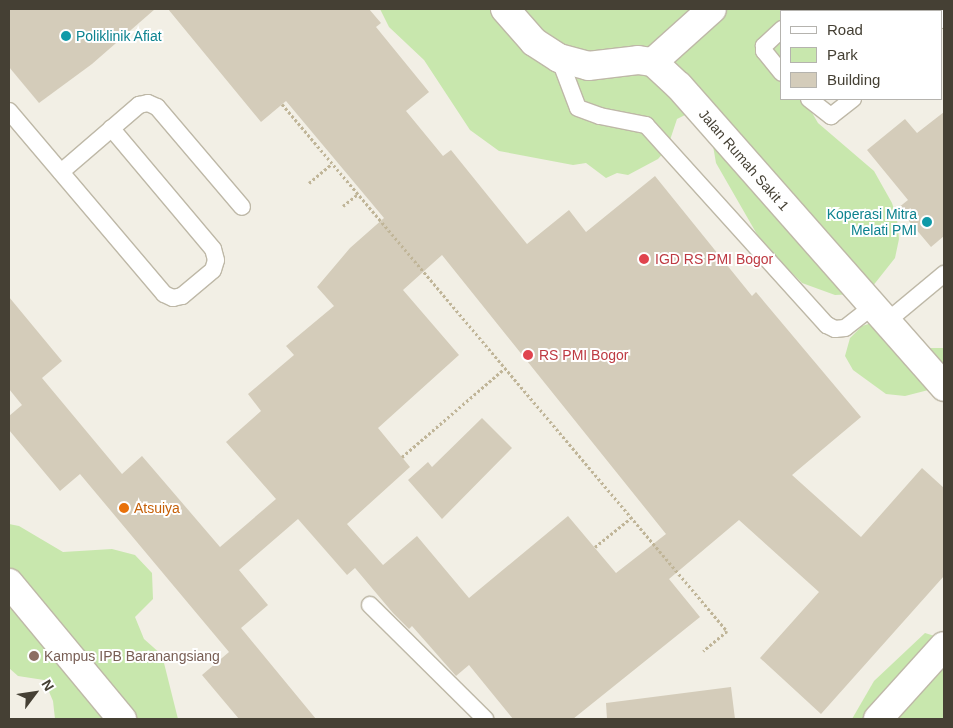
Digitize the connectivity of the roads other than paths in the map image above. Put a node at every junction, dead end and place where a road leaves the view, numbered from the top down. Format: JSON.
{"nodes":[{"id":1,"x":504,"y":9,"type":"edge"},
{"id":2,"x":712,"y":9,"type":"edge"},
{"id":3,"x":780,"y":31,"type":"edge"},
{"id":4,"x":559,"y":58,"type":"junction"},
{"id":5,"x":654,"y":62,"type":"junction"},
{"id":6,"x":780,"y":71,"type":"edge"},
{"id":7,"x":810,"y":100,"type":"edge"},
{"id":8,"x":852,"y":100,"type":"edge"},
{"id":9,"x":9,"y":111,"type":"edge"},
{"id":10,"x":111,"y":128,"type":"junction"},
{"id":11,"x":61,"y":172,"type":"junction"},
{"id":12,"x":242,"y":207,"type":"dead end"},
{"id":13,"x":944,"y":274,"type":"edge"},
{"id":14,"x":878,"y":315,"type":"junction"},
{"id":15,"x":944,"y":387,"type":"edge"},
{"id":16,"x":9,"y":583,"type":"edge"},
{"id":17,"x":370,"y":605,"type":"dead end"},
{"id":18,"x":944,"y":646,"type":"edge"},
{"id":19,"x":122,"y":719,"type":"edge"},
{"id":20,"x":485,"y":719,"type":"edge"},
{"id":21,"x":878,"y":719,"type":"edge"}],
"edges":[{"from":1,"to":4,"type":"street"},
{"from":2,"to":5,"type":"street"},
{"from":3,"to":6,"type":"lane"},
{"from":4,"to":5,"type":"street"},
{"from":4,"to":14,"type":"lane"},
{"from":5,"to":14,"type":"street","name":"Jalan Rumah Sakit 1"},
{"from":7,"to":8,"type":"lane"},
{"from":9,"to":11,"type":"lane"},
{"from":10,"to":11,"type":"lane"},
{"from":10,"to":11,"type":"lane"},
{"from":10,"to":12,"type":"lane"},
{"from":13,"to":14,"type":"lane"},
{"from":14,"to":15,"type":"street","name":"Jalan Rumah Sakit 1"},
{"from":16,"to":19,"type":"street"},
{"from":17,"to":20,"type":"lane"},
{"from":18,"to":21,"type":"street"}]}
